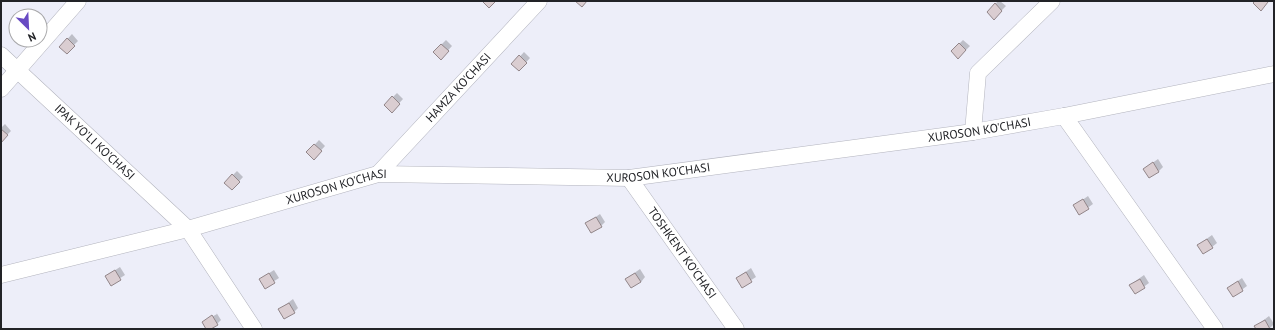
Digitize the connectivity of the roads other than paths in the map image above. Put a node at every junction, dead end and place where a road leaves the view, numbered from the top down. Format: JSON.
{"nodes":[{"id":1,"x":78,"y":1,"type":"edge"},
{"id":2,"x":539,"y":1,"type":"edge"},
{"id":3,"x":1052,"y":1,"type":"edge"},
{"id":4,"x":1,"y":55,"type":"edge"},
{"id":5,"x":18,"y":70,"type":"junction"},
{"id":6,"x":1274,"y":74,"type":"edge"},
{"id":7,"x":1,"y":89,"type":"edge"},
{"id":8,"x":1064,"y":116,"type":"junction"},
{"id":9,"x":973,"y":132,"type":"junction"},
{"id":10,"x":378,"y":174,"type":"junction"},
{"id":11,"x":629,"y":178,"type":"junction"},
{"id":12,"x":188,"y":229,"type":"junction"},
{"id":13,"x":1,"y":275,"type":"edge"},
{"id":14,"x":254,"y":329,"type":"edge"},
{"id":15,"x":736,"y":329,"type":"edge"},
{"id":16,"x":1215,"y":329,"type":"edge"}],
"edges":[{"from":1,"to":5,"type":"street"},
{"from":2,"to":10,"type":"street","name":"HAMZA KO'CHASI"},
{"from":3,"to":9,"type":"street"},
{"from":4,"to":5,"type":"street","name":"IPAK YO'LI KO'CHASI"},
{"from":5,"to":7,"type":"street"},
{"from":5,"to":12,"type":"street","name":"IPAK YO'LI KO'CHASI"},
{"from":6,"to":8,"type":"street","name":"XUROSON KO'CHASI"},
{"from":8,"to":9,"type":"street","name":"XUROSON KO'CHASI"},
{"from":8,"to":16,"type":"street"},
{"from":9,"to":11,"type":"street","name":"XUROSON KO'CHASI"},
{"from":10,"to":11,"type":"street","name":"XUROSON KO'CHASI"},
{"from":10,"to":12,"type":"street","name":"XUROSON KO'CHASI"},
{"from":11,"to":15,"type":"street","name":"TOSHKENT KO'CHASI"},
{"from":12,"to":13,"type":"street","name":"XUROSON KO'CHASI"},
{"from":12,"to":14,"type":"street","name":"IPAK YO'LI KO'CHASI"}]}
